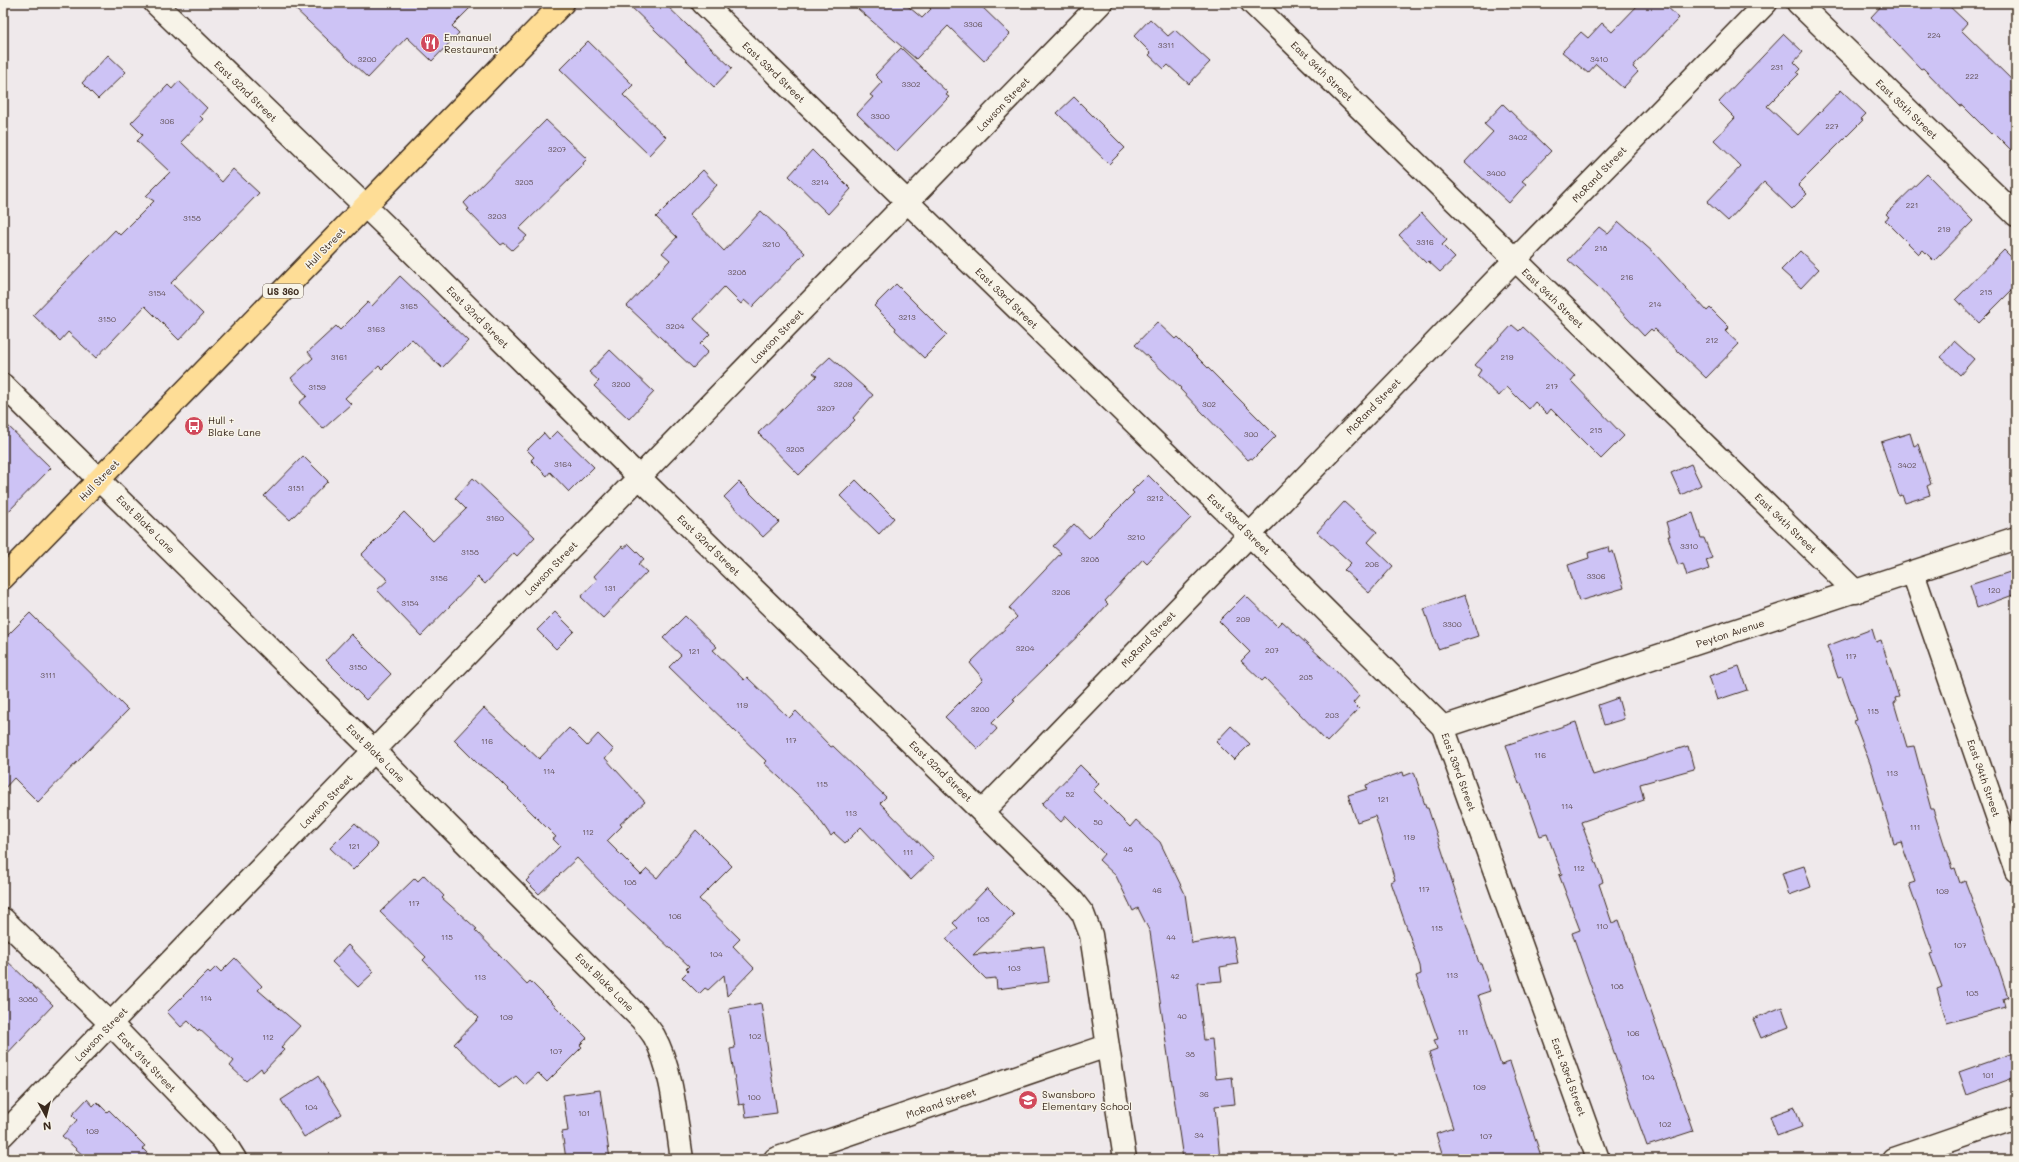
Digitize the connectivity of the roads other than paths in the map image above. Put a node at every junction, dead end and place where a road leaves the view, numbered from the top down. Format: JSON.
{"nodes":[{"id":1,"x":155,"y":3,"type":"edge"},
{"id":2,"x":563,"y":3,"type":"edge"},
{"id":3,"x":703,"y":3,"type":"edge"},
{"id":4,"x":1101,"y":3,"type":"edge"},
{"id":5,"x":1252,"y":3,"type":"edge"},
{"id":6,"x":1766,"y":3,"type":"edge"},
{"id":7,"x":1798,"y":3,"type":"edge"},
{"id":8,"x":908,"y":202,"type":"junction"},
{"id":9,"x":365,"y":207,"type":"junction"},
{"id":10,"x":2016,"y":215,"type":"edge"},
{"id":11,"x":1515,"y":260,"type":"junction"},
{"id":12,"x":3,"y":385,"type":"edge"},
{"id":13,"x":640,"y":478,"type":"junction"},
{"id":14,"x":100,"y":479,"type":"junction"},
{"id":15,"x":1250,"y":534,"type":"junction"},
{"id":16,"x":2016,"y":538,"type":"edge"},
{"id":17,"x":1913,"y":573,"type":"junction"},
{"id":18,"x":3,"y":578,"type":"edge"},
{"id":19,"x":1856,"y":592,"type":"junction"},
{"id":20,"x":1443,"y":727,"type":"junction"},
{"id":21,"x":374,"y":751,"type":"junction"},
{"id":22,"x":982,"y":811,"type":"junction"},
{"id":23,"x":2016,"y":871,"type":"edge"},
{"id":24,"x":3,"y":919,"type":"edge"},
{"id":25,"x":111,"y":1024,"type":"junction"},
{"id":26,"x":1107,"y":1046,"type":"junction"},
{"id":27,"x":2016,"y":1117,"type":"edge"},
{"id":28,"x":3,"y":1135,"type":"edge"},
{"id":29,"x":235,"y":1159,"type":"edge"},
{"id":30,"x":682,"y":1159,"type":"edge"},
{"id":31,"x":776,"y":1159,"type":"edge"},
{"id":32,"x":1124,"y":1159,"type":"edge"},
{"id":33,"x":1598,"y":1159,"type":"edge"},
{"id":34,"x":1894,"y":1159,"type":"edge"}],
"edges":[{"from":1,"to":9,"type":"street","name":"East 32nd Street"},
{"from":2,"to":9,"type":"main road","name":"Hull Street","number":"US 360"},
{"from":3,"to":8,"type":"street","name":"East 33rd Street"},
{"from":4,"to":8,"type":"street","name":"Lawson Street"},
{"from":5,"to":11,"type":"street","name":"East 34th Street"},
{"from":6,"to":11,"type":"street","name":"McRand Street"},
{"from":7,"to":10,"type":"street","name":"East 35th Street"},
{"from":8,"to":13,"type":"street","name":"Lawson Street"},
{"from":8,"to":15,"type":"street","name":"East 33rd Street"},
{"from":9,"to":13,"type":"street","name":"East 32nd Street"},
{"from":9,"to":14,"type":"main road","name":"Hull Street","number":"US 360"},
{"from":11,"to":15,"type":"street","name":"McRand Street"},
{"from":11,"to":19,"type":"street","name":"East 34th Street"},
{"from":12,"to":14,"type":"street","name":"East Blake Lane"},
{"from":13,"to":21,"type":"street","name":"Lawson Street"},
{"from":13,"to":22,"type":"street","name":"East 32nd Street"},
{"from":14,"to":18,"type":"main road","name":"Hull Street","number":"US 360"},
{"from":14,"to":21,"type":"street","name":"East Blake Lane"},
{"from":15,"to":20,"type":"street","name":"East 33rd Street"},
{"from":15,"to":22,"type":"street","name":"McRand Street"},
{"from":16,"to":17,"type":"street","name":"Peyton Avenue"},
{"from":17,"to":19,"type":"street","name":"Peyton Avenue"},
{"from":17,"to":23,"type":"street","name":"East 34th Street"},
{"from":19,"to":20,"type":"street","name":"Peyton Avenue"},
{"from":20,"to":33,"type":"street","name":"East 33rd Street"},
{"from":21,"to":25,"type":"street","name":"Lawson Street"},
{"from":21,"to":30,"type":"street","name":"East Blake Lane"},
{"from":22,"to":26,"type":"street","name":"East 32nd Street"},
{"from":24,"to":25,"type":"street","name":"East 31st Street"},
{"from":25,"to":28,"type":"street","name":"Lawson Street"},
{"from":25,"to":29,"type":"street","name":"East 31st Street"},
{"from":26,"to":31,"type":"street","name":"McRand Street"},
{"from":26,"to":32,"type":"street","name":"East 32nd Street"},
{"from":27,"to":34,"type":"street"}]}
